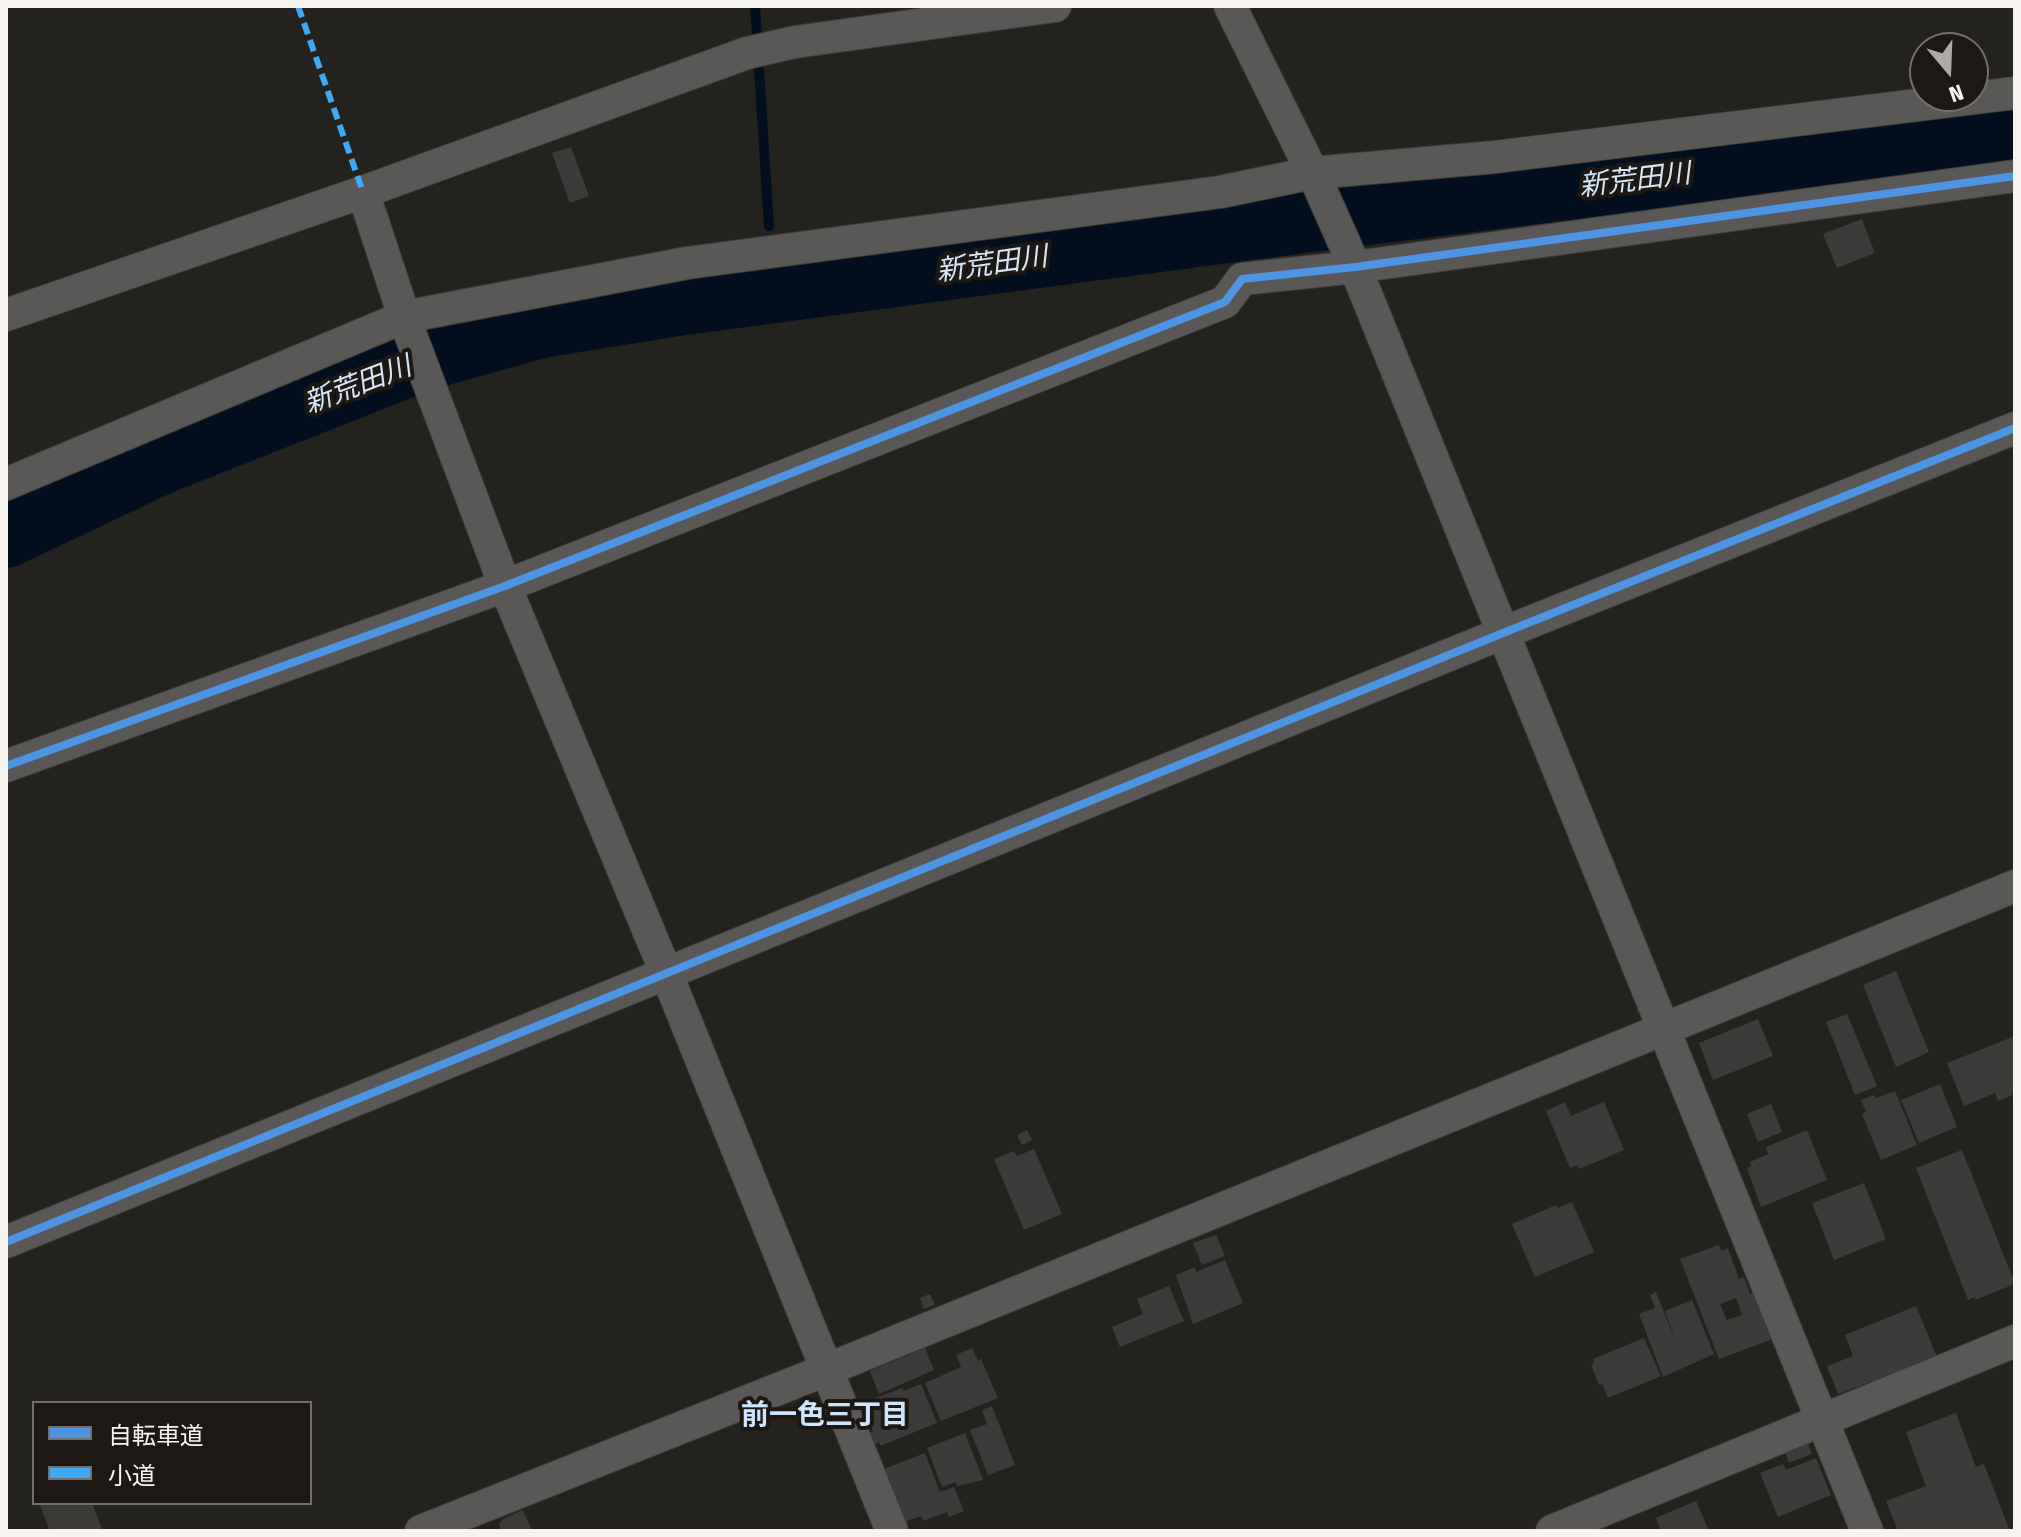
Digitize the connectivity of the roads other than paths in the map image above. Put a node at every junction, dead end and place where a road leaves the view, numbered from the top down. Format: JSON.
{"nodes":[{"id":1,"x":1055,"y":6,"type":"edge"},
{"id":2,"x":1230,"y":6,"type":"edge"},
{"id":3,"x":2015,"y":93,"type":"edge"},
{"id":4,"x":2015,"y":176,"type":"edge"},
{"id":5,"x":1315,"y":178,"type":"junction"},
{"id":6,"x":363,"y":192,"type":"junction"},
{"id":7,"x":1352,"y":261,"type":"junction"},
{"id":8,"x":6,"y":315,"type":"edge"},
{"id":9,"x":406,"y":322,"type":"junction"},
{"id":10,"x":2015,"y":428,"type":"edge"},
{"id":11,"x":6,"y":484,"type":"edge"},
{"id":12,"x":505,"y":586,"type":"junction"},
{"id":13,"x":1503,"y":633,"type":"junction"},
{"id":14,"x":6,"y":766,"type":"edge"},
{"id":15,"x":2015,"y":886,"type":"edge"},
{"id":16,"x":667,"y":975,"type":"junction"},
{"id":17,"x":1665,"y":1029,"type":"junction"},
{"id":18,"x":6,"y":1242,"type":"edge"},
{"id":19,"x":2015,"y":1341,"type":"edge"},
{"id":20,"x":826,"y":1370,"type":"junction"},
{"id":21,"x":1821,"y":1420,"type":"junction"},
{"id":22,"x":421,"y":1531,"type":"edge"},
{"id":23,"x":892,"y":1531,"type":"edge"},
{"id":24,"x":1552,"y":1531,"type":"edge"},
{"id":25,"x":1867,"y":1531,"type":"edge"}],
"edges":[{"from":1,"to":6,"type":"street"},
{"from":2,"to":5,"type":"street"},
{"from":3,"to":5,"type":"street"},
{"from":4,"to":7,"type":"street"},
{"from":5,"to":7,"type":"street"},
{"from":5,"to":9,"type":"street"},
{"from":6,"to":8,"type":"street"},
{"from":6,"to":9,"type":"street"},
{"from":7,"to":12,"type":"street"},
{"from":7,"to":13,"type":"street"},
{"from":9,"to":11,"type":"street"},
{"from":9,"to":12,"type":"street"},
{"from":10,"to":13,"type":"street"},
{"from":12,"to":14,"type":"street"},
{"from":12,"to":16,"type":"street"},
{"from":13,"to":16,"type":"street"},
{"from":13,"to":17,"type":"street"},
{"from":15,"to":17,"type":"street"},
{"from":16,"to":18,"type":"street"},
{"from":16,"to":20,"type":"street"},
{"from":17,"to":20,"type":"street"},
{"from":17,"to":21,"type":"street"},
{"from":19,"to":21,"type":"street"},
{"from":20,"to":22,"type":"street"},
{"from":20,"to":23,"type":"street"},
{"from":21,"to":24,"type":"street"},
{"from":21,"to":25,"type":"street"}]}
